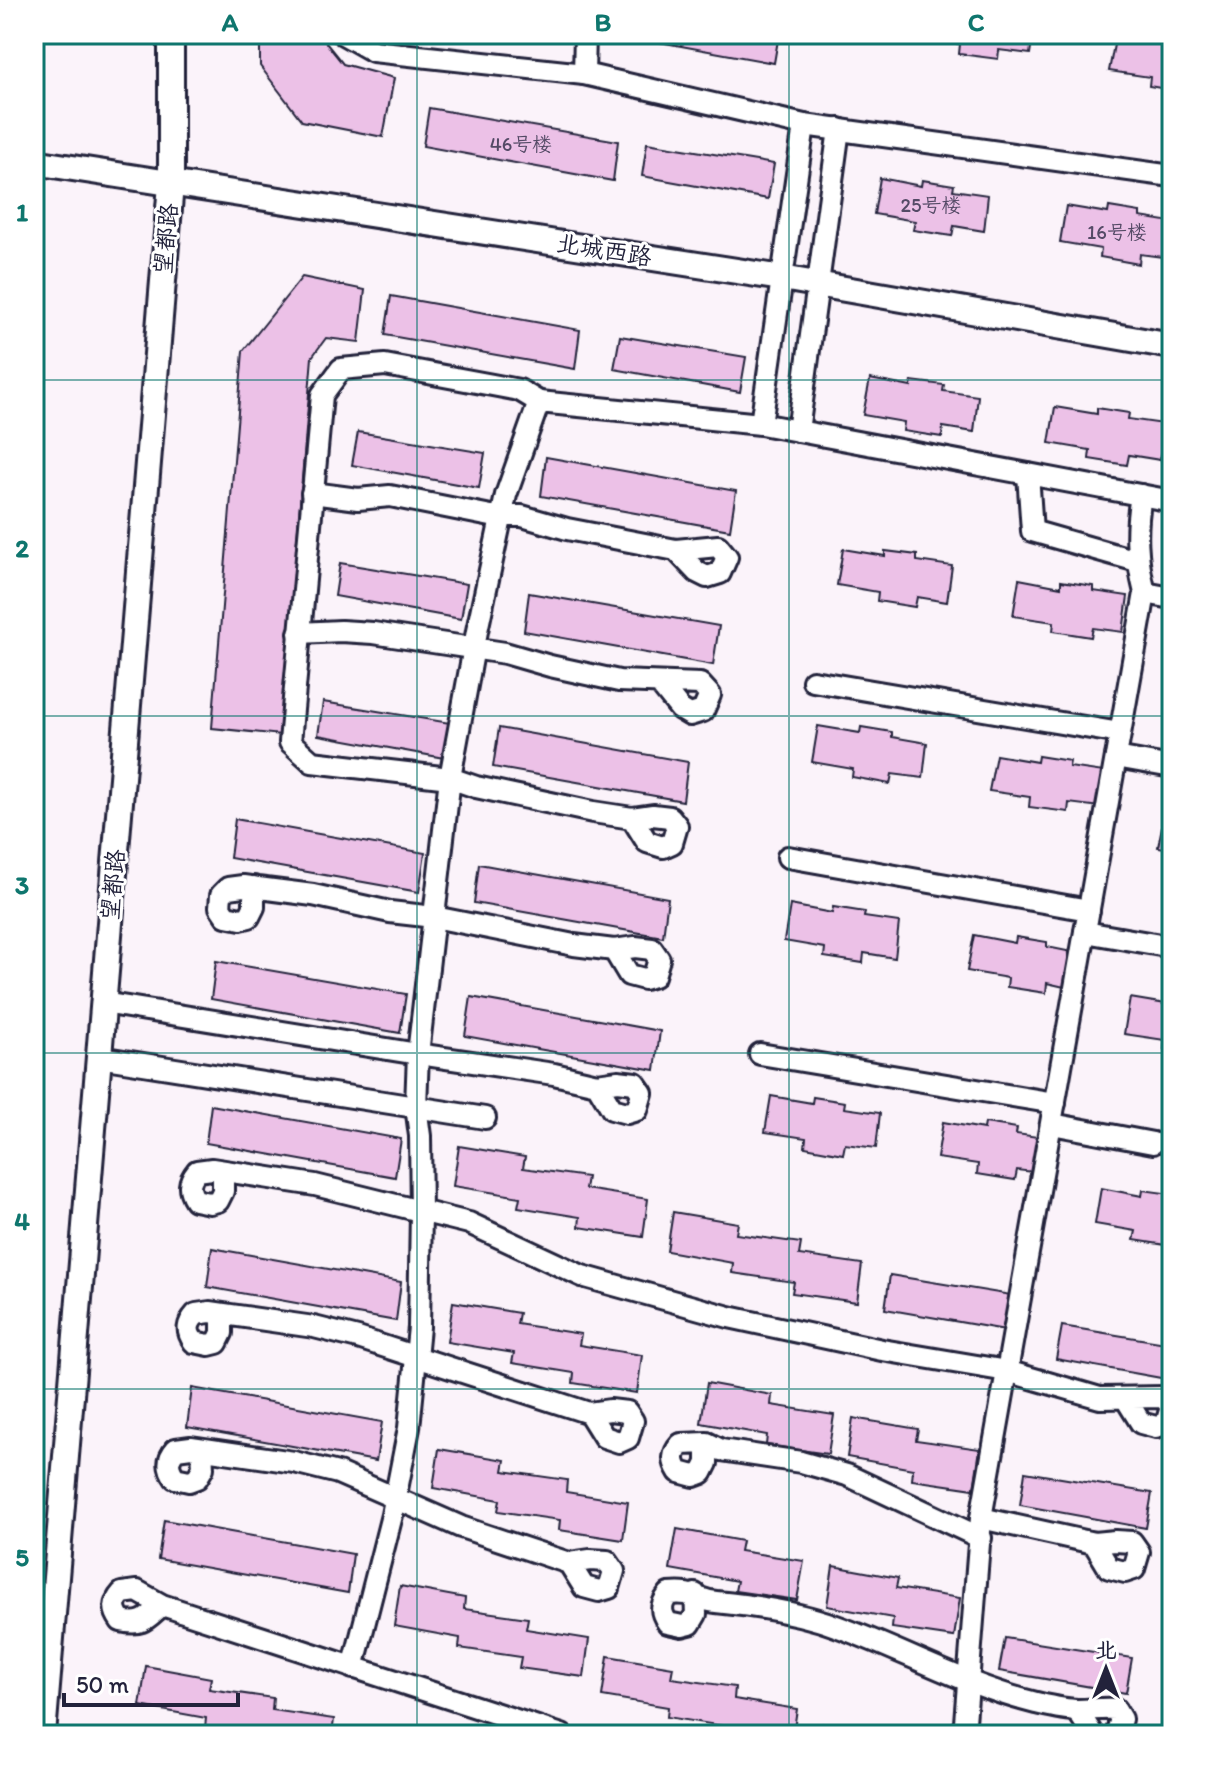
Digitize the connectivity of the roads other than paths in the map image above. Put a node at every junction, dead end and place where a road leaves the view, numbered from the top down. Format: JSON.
{"nodes":[{"id":1,"x":171,"y":34,"type":"edge"},
{"id":2,"x":343,"y":34,"type":"edge"},
{"id":3,"x":585,"y":34,"type":"edge"},
{"id":4,"x":584,"y":74,"type":"junction"},
{"id":5,"x":804,"y":125,"type":"junction"},
{"id":6,"x":839,"y":129,"type":"junction"},
{"id":7,"x":34,"y":162,"type":"edge"},
{"id":8,"x":1172,"y":176,"type":"edge"},
{"id":9,"x":171,"y":184,"type":"junction"},
{"id":10,"x":782,"y":278,"type":"junction"},
{"id":11,"x":818,"y":285,"type":"junction"},
{"id":12,"x":1172,"y":346,"type":"edge"},
{"id":13,"x":539,"y":402,"type":"junction"},
{"id":14,"x":761,"y":424,"type":"junction"},
{"id":15,"x":798,"y":431,"type":"junction"},
{"id":16,"x":1028,"y":474,"type":"junction"},
{"id":17,"x":312,"y":493,"type":"junction"},
{"id":18,"x":1141,"y":495,"type":"junction"},
{"id":19,"x":1172,"y":501,"type":"edge"},
{"id":20,"x":502,"y":514,"type":"junction"},
{"id":21,"x":676,"y":550,"type":"dead end"},
{"id":22,"x":1137,"y":561,"type":"junction"},
{"id":23,"x":1145,"y":593,"type":"junction"},
{"id":24,"x":1172,"y":598,"type":"edge"},
{"id":25,"x":299,"y":633,"type":"junction"},
{"id":26,"x":474,"y":649,"type":"junction"},
{"id":27,"x":813,"y":681,"type":"dead end"},
{"id":28,"x":660,"y":684,"type":"dead end"},
{"id":29,"x":1120,"y":733,"type":"junction"},
{"id":30,"x":1116,"y":757,"type":"junction"},
{"id":31,"x":1172,"y":767,"type":"edge"},
{"id":32,"x":450,"y":778,"type":"junction"},
{"id":33,"x":632,"y":818,"type":"dead end"},
{"id":34,"x":788,"y":857,"type":"dead end"},
{"id":35,"x":254,"y":887,"type":"dead end"},
{"id":36,"x":1089,"y":910,"type":"junction"},
{"id":37,"x":434,"y":917,"type":"junction"},
{"id":38,"x":1085,"y":932,"type":"junction"},
{"id":39,"x":1172,"y":947,"type":"edge"},
{"id":40,"x":614,"y":950,"type":"dead end"},
{"id":41,"x":103,"y":1003,"type":"junction"},
{"id":42,"x":418,"y":1054,"type":"junction"},
{"id":43,"x":760,"y":1054,"type":"dead end"},
{"id":44,"x":99,"y":1057,"type":"junction"},
{"id":45,"x":597,"y":1084,"type":"dead end"},
{"id":46,"x":1055,"y":1103,"type":"junction"},
{"id":47,"x":416,"y":1106,"type":"junction"},
{"id":48,"x":485,"y":1118,"type":"dead end"},
{"id":49,"x":1052,"y":1124,"type":"junction"},
{"id":50,"x":1153,"y":1143,"type":"dead end"},
{"id":51,"x":223,"y":1171,"type":"dead end"},
{"id":52,"x":421,"y":1212,"type":"junction"},
{"id":53,"x":222,"y":1314,"type":"dead end"},
{"id":54,"x":416,"y":1355,"type":"junction"},
{"id":55,"x":1007,"y":1371,"type":"junction"},
{"id":56,"x":1126,"y":1399,"type":"dead end"},
{"id":57,"x":589,"y":1413,"type":"dead end"},
{"id":58,"x":707,"y":1443,"type":"dead end"},
{"id":59,"x":202,"y":1449,"type":"dead end"},
{"id":60,"x":395,"y":1498,"type":"junction"},
{"id":61,"x":981,"y":1528,"type":"junction"},
{"id":62,"x":1094,"y":1543,"type":"dead end"},
{"id":63,"x":569,"y":1563,"type":"dead end"},
{"id":64,"x":695,"y":1594,"type":"dead end"},
{"id":65,"x":162,"y":1605,"type":"dead end"},
{"id":66,"x":353,"y":1668,"type":"junction"},
{"id":67,"x":969,"y":1681,"type":"junction"},
{"id":68,"x":1077,"y":1710,"type":"junction"},
{"id":69,"x":43,"y":1735,"type":"edge"},
{"id":70,"x":562,"y":1735,"type":"edge"},
{"id":71,"x":964,"y":1735,"type":"edge"},
{"id":72,"x":1093,"y":1735,"type":"edge"},
{"id":73,"x":1116,"y":1735,"type":"edge"}],
"edges":[{"from":1,"to":9,"type":"street","name":"望都路"},
{"from":2,"to":4,"type":"street"},
{"from":3,"to":4,"type":"street"},
{"from":4,"to":5,"type":"street"},
{"from":5,"to":6,"type":"street"},
{"from":5,"to":10,"type":"street"},
{"from":6,"to":8,"type":"street"},
{"from":6,"to":11,"type":"street"},
{"from":7,"to":9,"type":"street","name":"北城西路"},
{"from":9,"to":10,"type":"street","name":"北城西路"},
{"from":9,"to":41,"type":"street","name":"望都路"},
{"from":10,"to":11,"type":"street","name":"北城西路"},
{"from":10,"to":14,"type":"street"},
{"from":11,"to":12,"type":"street","name":"北城西路"},
{"from":11,"to":15,"type":"street"},
{"from":13,"to":14,"type":"street"},
{"from":13,"to":17,"type":"street"},
{"from":13,"to":20,"type":"street"},
{"from":14,"to":15,"type":"street"},
{"from":15,"to":16,"type":"street"},
{"from":16,"to":18,"type":"street"},
{"from":16,"to":22,"type":"street"},
{"from":17,"to":20,"type":"street"},
{"from":17,"to":25,"type":"street"},
{"from":18,"to":19,"type":"street"},
{"from":18,"to":22,"type":"street"},
{"from":20,"to":21,"type":"street"},
{"from":20,"to":26,"type":"street"},
{"from":22,"to":23,"type":"street"},
{"from":23,"to":24,"type":"street"},
{"from":23,"to":29,"type":"street"},
{"from":25,"to":26,"type":"street"},
{"from":25,"to":32,"type":"street"},
{"from":26,"to":28,"type":"street"},
{"from":26,"to":32,"type":"street"},
{"from":27,"to":29,"type":"street"},
{"from":29,"to":30,"type":"street"},
{"from":30,"to":31,"type":"street"},
{"from":30,"to":36,"type":"street"},
{"from":32,"to":33,"type":"street"},
{"from":32,"to":37,"type":"street"},
{"from":34,"to":36,"type":"street"},
{"from":35,"to":37,"type":"street"},
{"from":36,"to":38,"type":"street"},
{"from":37,"to":40,"type":"street"},
{"from":37,"to":42,"type":"street"},
{"from":38,"to":39,"type":"street"},
{"from":38,"to":46,"type":"street"},
{"from":41,"to":42,"type":"street"},
{"from":41,"to":44,"type":"street","name":"望都路"},
{"from":42,"to":45,"type":"street"},
{"from":42,"to":47,"type":"street"},
{"from":43,"to":46,"type":"street"},
{"from":44,"to":47,"type":"street"},
{"from":44,"to":69,"type":"street","name":"望都路"},
{"from":46,"to":49,"type":"street"},
{"from":47,"to":48,"type":"street"},
{"from":47,"to":52,"type":"street"},
{"from":49,"to":50,"type":"street"},
{"from":49,"to":55,"type":"street"},
{"from":51,"to":52,"type":"street"},
{"from":52,"to":54,"type":"street"},
{"from":52,"to":55,"type":"street"},
{"from":53,"to":54,"type":"street"},
{"from":54,"to":57,"type":"street"},
{"from":54,"to":60,"type":"street"},
{"from":55,"to":56,"type":"street"},
{"from":55,"to":61,"type":"street"},
{"from":58,"to":61,"type":"street"},
{"from":59,"to":60,"type":"street"},
{"from":60,"to":63,"type":"street"},
{"from":60,"to":66,"type":"street"},
{"from":61,"to":62,"type":"street"},
{"from":61,"to":67,"type":"street"},
{"from":64,"to":67,"type":"street"},
{"from":65,"to":66,"type":"street"},
{"from":66,"to":70,"type":"street"},
{"from":67,"to":68,"type":"street"},
{"from":67,"to":71,"type":"street"},
{"from":68,"to":72,"type":"street"},
{"from":68,"to":73,"type":"street"}]}
